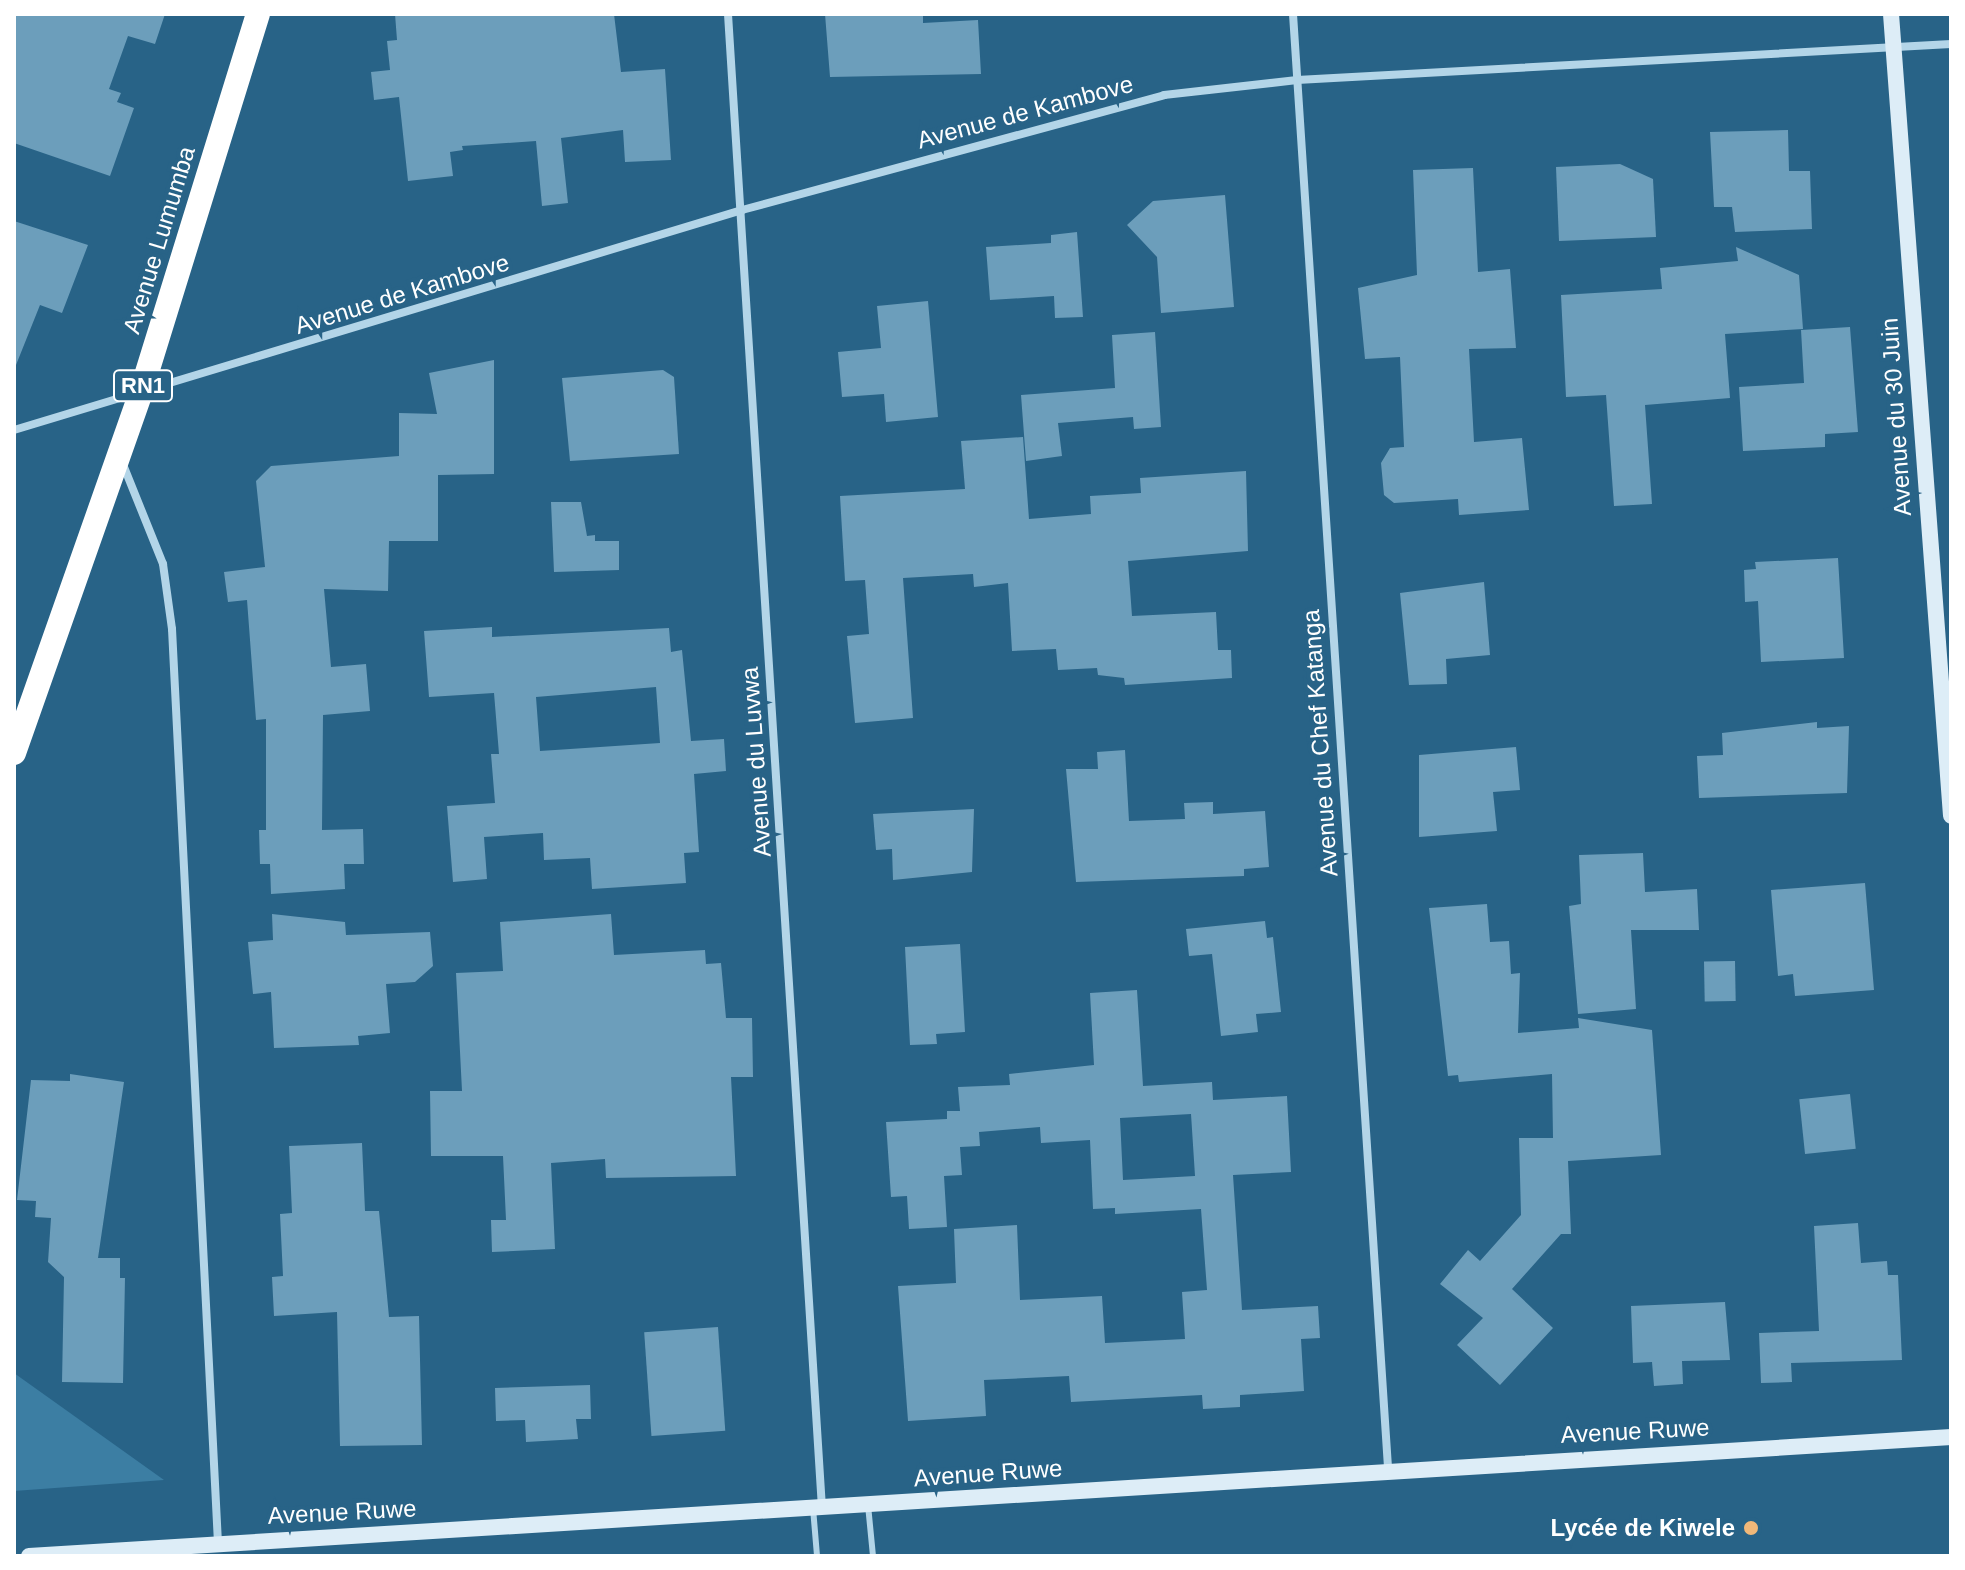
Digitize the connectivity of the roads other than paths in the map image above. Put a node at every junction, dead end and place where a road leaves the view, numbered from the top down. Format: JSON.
{"nodes":[{"id":1,"x":258,"y":14,"type":"edge"},
{"id":2,"x":728,"y":14,"type":"edge"},
{"id":3,"x":1293,"y":14,"type":"edge"},
{"id":4,"x":1891,"y":14,"type":"edge"},
{"id":5,"x":1951,"y":44,"type":"edge"},
{"id":6,"x":1892,"y":48,"type":"junction"},
{"id":7,"x":1297,"y":80,"type":"junction"},
{"id":8,"x":742,"y":210,"type":"junction"},
{"id":9,"x":140,"y":395,"type":"junction"},
{"id":10,"x":14,"y":430,"type":"edge"},
{"id":11,"x":119,"y":456,"type":"junction"},
{"id":12,"x":14,"y":753,"type":"edge"},
{"id":13,"x":1951,"y":816,"type":"edge"},
{"id":14,"x":1951,"y":1437,"type":"edge"},
{"id":15,"x":1388,"y":1469,"type":"junction"},
{"id":16,"x":868,"y":1505,"type":"junction"},
{"id":17,"x":817,"y":1508,"type":"junction"},
{"id":18,"x":218,"y":1544,"type":"junction"},
{"id":19,"x":29,"y":1556,"type":"edge"},
{"id":20,"x":817,"y":1556,"type":"edge"},
{"id":21,"x":873,"y":1556,"type":"edge"}],
"edges":[{"from":1,"to":9,"type":"highway","name":"Avenue Lumumba","number":"RN1"},
{"from":2,"to":8,"type":"street","name":"Avenue du Luvwa"},
{"from":3,"to":7,"type":"street","name":"Avenue du Chef Katanga"},
{"from":4,"to":6,"type":"street","name":"Avenue du 30 Juin"},
{"from":5,"to":6,"type":"street","name":"Avenue de Kambove"},
{"from":6,"to":7,"type":"street","name":"Avenue de Kambove"},
{"from":6,"to":13,"type":"street","name":"Avenue du 30 Juin"},
{"from":7,"to":8,"type":"street","name":"Avenue de Kambove"},
{"from":7,"to":15,"type":"street","name":"Avenue du Chef Katanga"},
{"from":8,"to":9,"type":"street","name":"Avenue de Kambove"},
{"from":8,"to":17,"type":"street","name":"Avenue du Luvwa"},
{"from":9,"to":10,"type":"street","name":"Avenue de Kambove"},
{"from":9,"to":11,"type":"highway","name":"Avenue Lumumba","number":"RN1"},
{"from":11,"to":12,"type":"highway","name":"Avenue Lumumba","number":"RN1"},
{"from":11,"to":18,"type":"street"},
{"from":14,"to":15,"type":"street","name":"Avenue Ruwe"},
{"from":15,"to":16,"type":"street","name":"Avenue Ruwe"},
{"from":16,"to":17,"type":"street","name":"Avenue Ruwe"},
{"from":16,"to":21,"type":"lane"},
{"from":17,"to":18,"type":"street","name":"Avenue Ruwe"},
{"from":17,"to":20,"type":"lane"},
{"from":18,"to":19,"type":"street","name":"Avenue Ruwe"}]}
